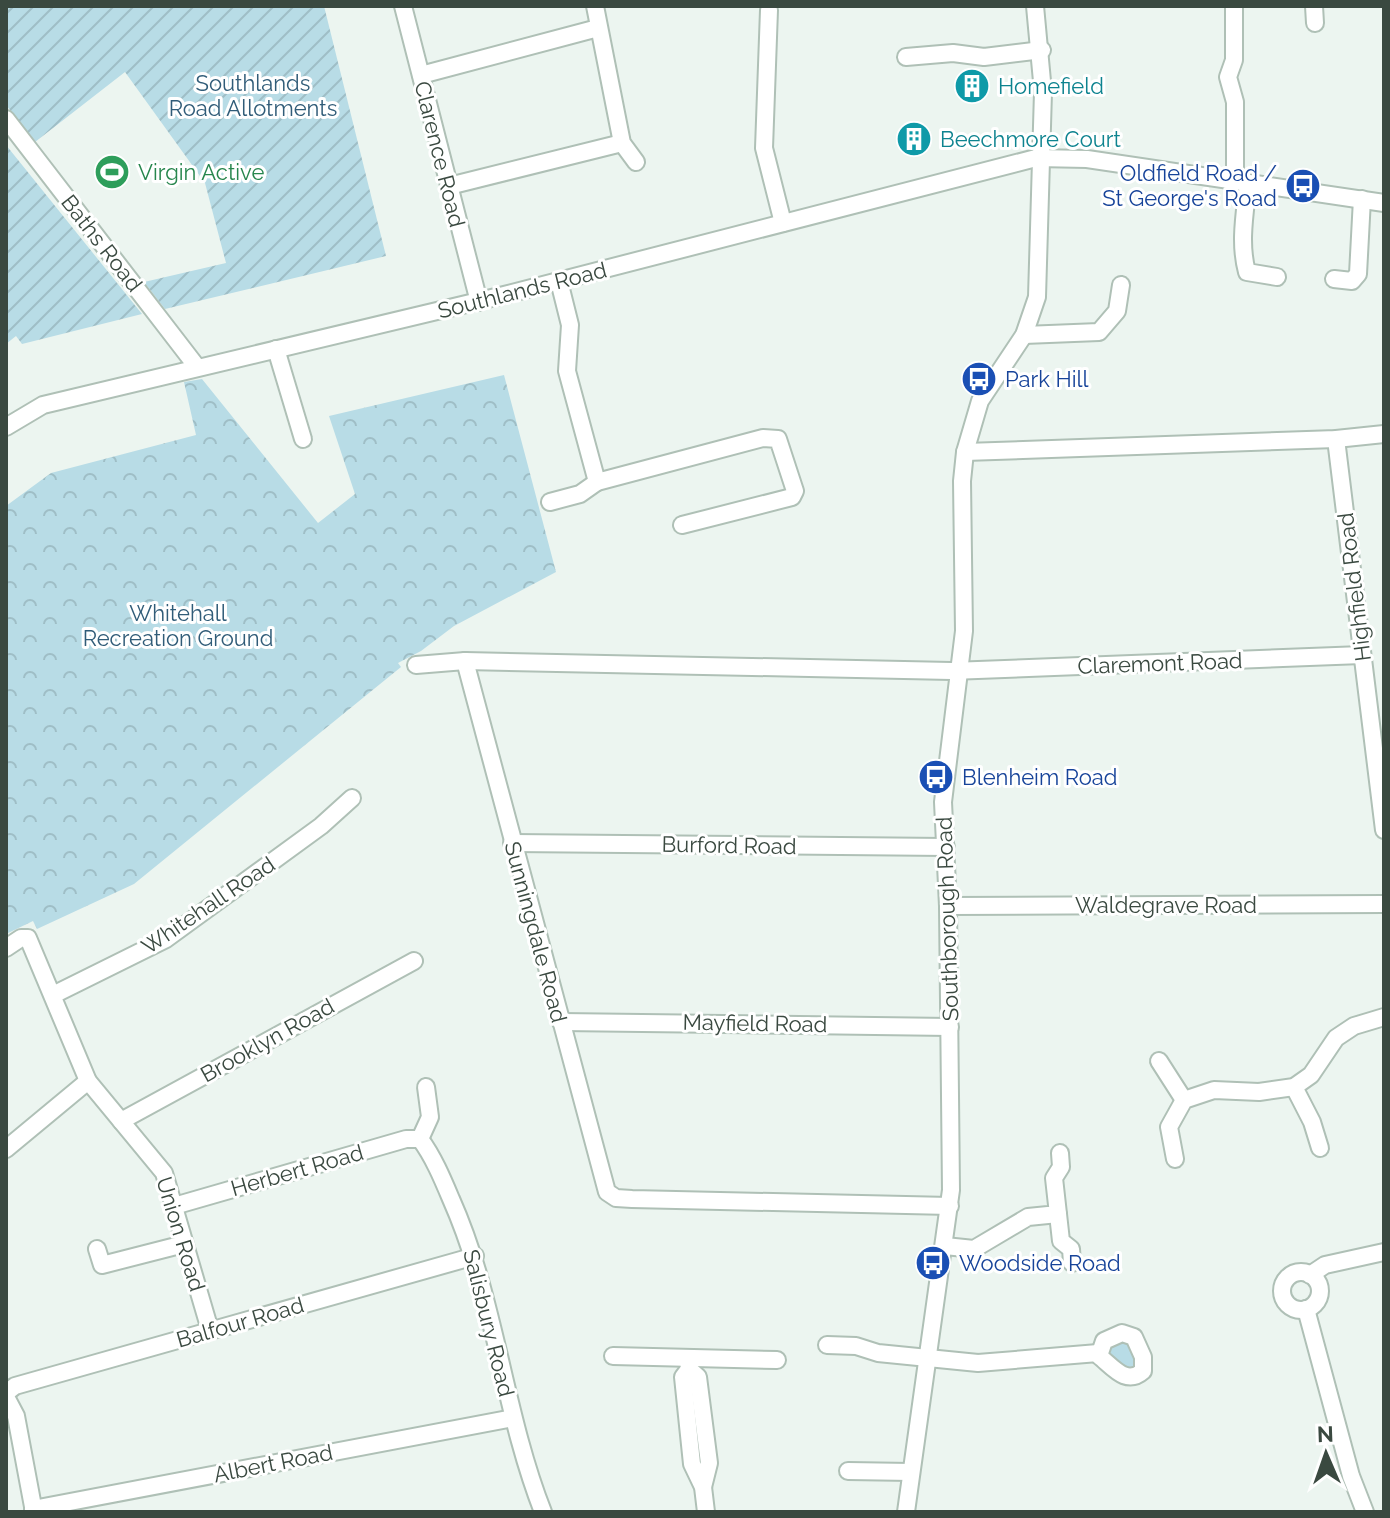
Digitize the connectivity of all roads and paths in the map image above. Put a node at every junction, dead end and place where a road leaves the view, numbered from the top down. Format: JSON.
{"nodes":[{"id":1,"x":403,"y":6,"type":"edge"},
{"id":2,"x":595,"y":6,"type":"edge"},
{"id":3,"x":1035,"y":6,"type":"edge"},
{"id":4,"x":1234,"y":6,"type":"edge"},
{"id":5,"x":1314,"y":6,"type":"edge"},
{"id":6,"x":769,"y":10,"type":"dead end"},
{"id":7,"x":1315,"y":23,"type":"dead end"},
{"id":8,"x":598,"y":28,"type":"junction"},
{"id":9,"x":1042,"y":50,"type":"junction"},
{"id":10,"x":906,"y":57,"type":"dead end"},
{"id":11,"x":421,"y":75,"type":"junction"},
{"id":12,"x":6,"y":119,"type":"edge"},
{"id":13,"x":622,"y":143,"type":"junction"},
{"id":14,"x":1042,"y":157,"type":"junction"},
{"id":15,"x":636,"y":162,"type":"dead end"},
{"id":16,"x":1242,"y":182,"type":"junction"},
{"id":17,"x":449,"y":186,"type":"junction"},
{"id":18,"x":1362,"y":199,"type":"junction"},
{"id":19,"x":1384,"y":203,"type":"edge"},
{"id":20,"x":783,"y":223,"type":"junction"},
{"id":21,"x":1277,"y":277,"type":"dead end"},
{"id":22,"x":1334,"y":279,"type":"dead end"},
{"id":23,"x":559,"y":281,"type":"junction"},
{"id":24,"x":1121,"y":285,"type":"dead end"},
{"id":25,"x":479,"y":302,"type":"junction"},
{"id":26,"x":1024,"y":335,"type":"junction"},
{"id":27,"x":276,"y":349,"type":"junction"},
{"id":28,"x":197,"y":367,"type":"junction"},
{"id":29,"x":6,"y":427,"type":"edge"},
{"id":30,"x":1384,"y":434,"type":"edge"},
{"id":31,"x":303,"y":439,"type":"dead end"},
{"id":32,"x":1336,"y":439,"type":"junction"},
{"id":33,"x":965,"y":452,"type":"junction"},
{"id":34,"x":597,"y":482,"type":"junction"},
{"id":35,"x":550,"y":502,"type":"dead end"},
{"id":36,"x":682,"y":525,"type":"dead end"},
{"id":37,"x":1362,"y":655,"type":"junction"},
{"id":38,"x":465,"y":661,"type":"junction"},
{"id":39,"x":416,"y":665,"type":"dead end"},
{"id":40,"x":958,"y":671,"type":"junction"},
{"id":41,"x":352,"y":798,"type":"dead end"},
{"id":42,"x":1384,"y":830,"type":"edge"},
{"id":43,"x":512,"y":843,"type":"junction"},
{"id":44,"x":946,"y":847,"type":"junction"},
{"id":45,"x":1384,"y":904,"type":"edge"},
{"id":46,"x":948,"y":906,"type":"junction"},
{"id":47,"x":6,"y":948,"type":"edge"},
{"id":48,"x":414,"y":961,"type":"dead end"},
{"id":49,"x":53,"y":995,"type":"junction"},
{"id":50,"x":1384,"y":1017,"type":"edge"},
{"id":51,"x":561,"y":1022,"type":"junction"},
{"id":52,"x":950,"y":1027,"type":"junction"},
{"id":53,"x":1183,"y":1066,"type":"dead end"},
{"id":54,"x":88,"y":1081,"type":"junction"},
{"id":55,"x":426,"y":1087,"type":"dead end"},
{"id":56,"x":1294,"y":1087,"type":"junction"},
{"id":57,"x":1184,"y":1100,"type":"junction"},
{"id":58,"x":121,"y":1121,"type":"junction"},
{"id":59,"x":420,"y":1139,"type":"junction"},
{"id":60,"x":1320,"y":1148,"type":"dead end"},
{"id":61,"x":6,"y":1149,"type":"edge"},
{"id":62,"x":1060,"y":1153,"type":"dead end"},
{"id":63,"x":1177,"y":1153,"type":"dead end"},
{"id":64,"x":174,"y":1206,"type":"junction"},
{"id":65,"x":950,"y":1206,"type":"junction"},
{"id":66,"x":1058,"y":1214,"type":"junction"},
{"id":67,"x":184,"y":1244,"type":"junction"},
{"id":68,"x":945,"y":1246,"type":"junction"},
{"id":69,"x":97,"y":1249,"type":"dead end"},
{"id":70,"x":1384,"y":1252,"type":"edge"},
{"id":71,"x":475,"y":1256,"type":"junction"},
{"id":72,"x":1072,"y":1263,"type":"dead end"},
{"id":73,"x":1310,"y":1275,"type":"junction"},
{"id":74,"x":1306,"y":1309,"type":"junction"},
{"id":75,"x":210,"y":1330,"type":"junction"},
{"id":76,"x":827,"y":1345,"type":"dead end"},
{"id":77,"x":1098,"y":1353,"type":"dead end"},
{"id":78,"x":613,"y":1356,"type":"dead end"},
{"id":79,"x":929,"y":1356,"type":"junction"},
{"id":80,"x":777,"y":1360,"type":"dead end"},
{"id":81,"x":688,"y":1364,"type":"junction"},
{"id":82,"x":6,"y":1395,"type":"edge"},
{"id":83,"x":513,"y":1418,"type":"junction"},
{"id":84,"x":848,"y":1471,"type":"dead end"},
{"id":85,"x":911,"y":1472,"type":"junction"},
{"id":86,"x":34,"y":1510,"type":"edge"},
{"id":87,"x":543,"y":1512,"type":"edge"},
{"id":88,"x":706,"y":1512,"type":"edge"},
{"id":89,"x":906,"y":1512,"type":"edge"},
{"id":90,"x":1365,"y":1512,"type":"edge"}],
"edges":[{"from":1,"to":11,"type":"street","name":"Clarence Road"},
{"from":2,"to":8,"type":"street"},
{"from":3,"to":9,"type":"street","name":"Southborough Road"},
{"from":4,"to":16,"type":"street"},
{"from":5,"to":7,"type":"street"},
{"from":6,"to":20,"type":"street"},
{"from":8,"to":11,"type":"street"},
{"from":8,"to":13,"type":"street"},
{"from":9,"to":10,"type":"street"},
{"from":9,"to":14,"type":"street","name":"Southborough Road"},
{"from":11,"to":17,"type":"street","name":"Clarence Road"},
{"from":12,"to":28,"type":"street","name":"Baths Road"},
{"from":13,"to":15,"type":"street"},
{"from":13,"to":17,"type":"street"},
{"from":14,"to":16,"type":"street","name":"Southlands Road"},
{"from":14,"to":20,"type":"street","name":"Southlands Road"},
{"from":14,"to":26,"type":"street","name":"Southborough Road"},
{"from":16,"to":18,"type":"street","name":"Southlands Road"},
{"from":16,"to":21,"type":"street"},
{"from":17,"to":25,"type":"street","name":"Clarence Road"},
{"from":18,"to":19,"type":"street","name":"Southlands Road"},
{"from":18,"to":22,"type":"street"},
{"from":20,"to":23,"type":"street","name":"Southlands Road"},
{"from":23,"to":25,"type":"street","name":"Southlands Road"},
{"from":23,"to":34,"type":"street"},
{"from":24,"to":26,"type":"street"},
{"from":25,"to":27,"type":"street","name":"Southlands Road"},
{"from":26,"to":33,"type":"street","name":"Southborough Road"},
{"from":27,"to":28,"type":"street","name":"Southlands Road"},
{"from":27,"to":31,"type":"street"},
{"from":28,"to":29,"type":"street","name":"Southlands Road"},
{"from":30,"to":32,"type":"street"},
{"from":32,"to":33,"type":"street"},
{"from":32,"to":37,"type":"street","name":"Highfield Road"},
{"from":33,"to":40,"type":"street","name":"Southborough Road"},
{"from":34,"to":35,"type":"street"},
{"from":34,"to":36,"type":"street"},
{"from":37,"to":40,"type":"street","name":"Claremont Road"},
{"from":37,"to":42,"type":"street","name":"Highfield Road"},
{"from":38,"to":39,"type":"street"},
{"from":38,"to":40,"type":"street"},
{"from":38,"to":43,"type":"street","name":"Sunningdale Road"},
{"from":40,"to":44,"type":"street","name":"Southborough Road"},
{"from":41,"to":49,"type":"street","name":"Whitehall Road"},
{"from":43,"to":44,"type":"street","name":"Burford Road"},
{"from":43,"to":51,"type":"street","name":"Sunningdale Road"},
{"from":44,"to":46,"type":"street","name":"Southborough Road"},
{"from":45,"to":46,"type":"street","name":"Waldegrave Road"},
{"from":46,"to":52,"type":"street","name":"Southborough Road"},
{"from":47,"to":49,"type":"street","name":"Union Road"},
{"from":48,"to":58,"type":"street","name":"Brooklyn Road"},
{"from":49,"to":54,"type":"street","name":"Union Road"},
{"from":50,"to":56,"type":"street"},
{"from":51,"to":52,"type":"street","name":"Mayfield Road"},
{"from":51,"to":65,"type":"street","name":"Sunningdale Road"},
{"from":52,"to":65,"type":"street","name":"Southborough Road"},
{"from":53,"to":57,"type":"street"},
{"from":54,"to":58,"type":"street","name":"Union Road"},
{"from":54,"to":61,"type":"street"},
{"from":55,"to":59,"type":"street"},
{"from":56,"to":57,"type":"street"},
{"from":56,"to":60,"type":"street"},
{"from":57,"to":63,"type":"street"},
{"from":58,"to":64,"type":"street","name":"Union Road"},
{"from":59,"to":64,"type":"street","name":"Herbert Road"},
{"from":59,"to":71,"type":"street","name":"Salisbury Road"},
{"from":62,"to":66,"type":"street"},
{"from":64,"to":67,"type":"street","name":"Union Road"},
{"from":65,"to":68,"type":"street","name":"Southborough Road"},
{"from":66,"to":68,"type":"street"},
{"from":66,"to":72,"type":"street"},
{"from":67,"to":69,"type":"street"},
{"from":67,"to":75,"type":"street","name":"Union Road"},
{"from":68,"to":79,"type":"street","name":"Southborough Road"},
{"from":70,"to":73,"type":"street"},
{"from":71,"to":75,"type":"street","name":"Balfour Road"},
{"from":71,"to":83,"type":"street","name":"Salisbury Road"},
{"from":73,"to":74,"type":"street"},
{"from":73,"to":74,"type":"street"},
{"from":74,"to":90,"type":"street"},
{"from":75,"to":82,"type":"street","name":"Balfour Road"},
{"from":76,"to":79,"type":"street"},
{"from":77,"to":79,"type":"street"},
{"from":78,"to":81,"type":"street"},
{"from":79,"to":85,"type":"street","name":"Southborough Road"},
{"from":80,"to":81,"type":"street"},
{"from":81,"to":88,"type":"street"},
{"from":82,"to":86,"type":"street"},
{"from":83,"to":86,"type":"street","name":"Albert Road"},
{"from":83,"to":87,"type":"street","name":"Salisbury Road"},
{"from":84,"to":85,"type":"street"},
{"from":85,"to":89,"type":"street","name":"Southborough Road"}]}
